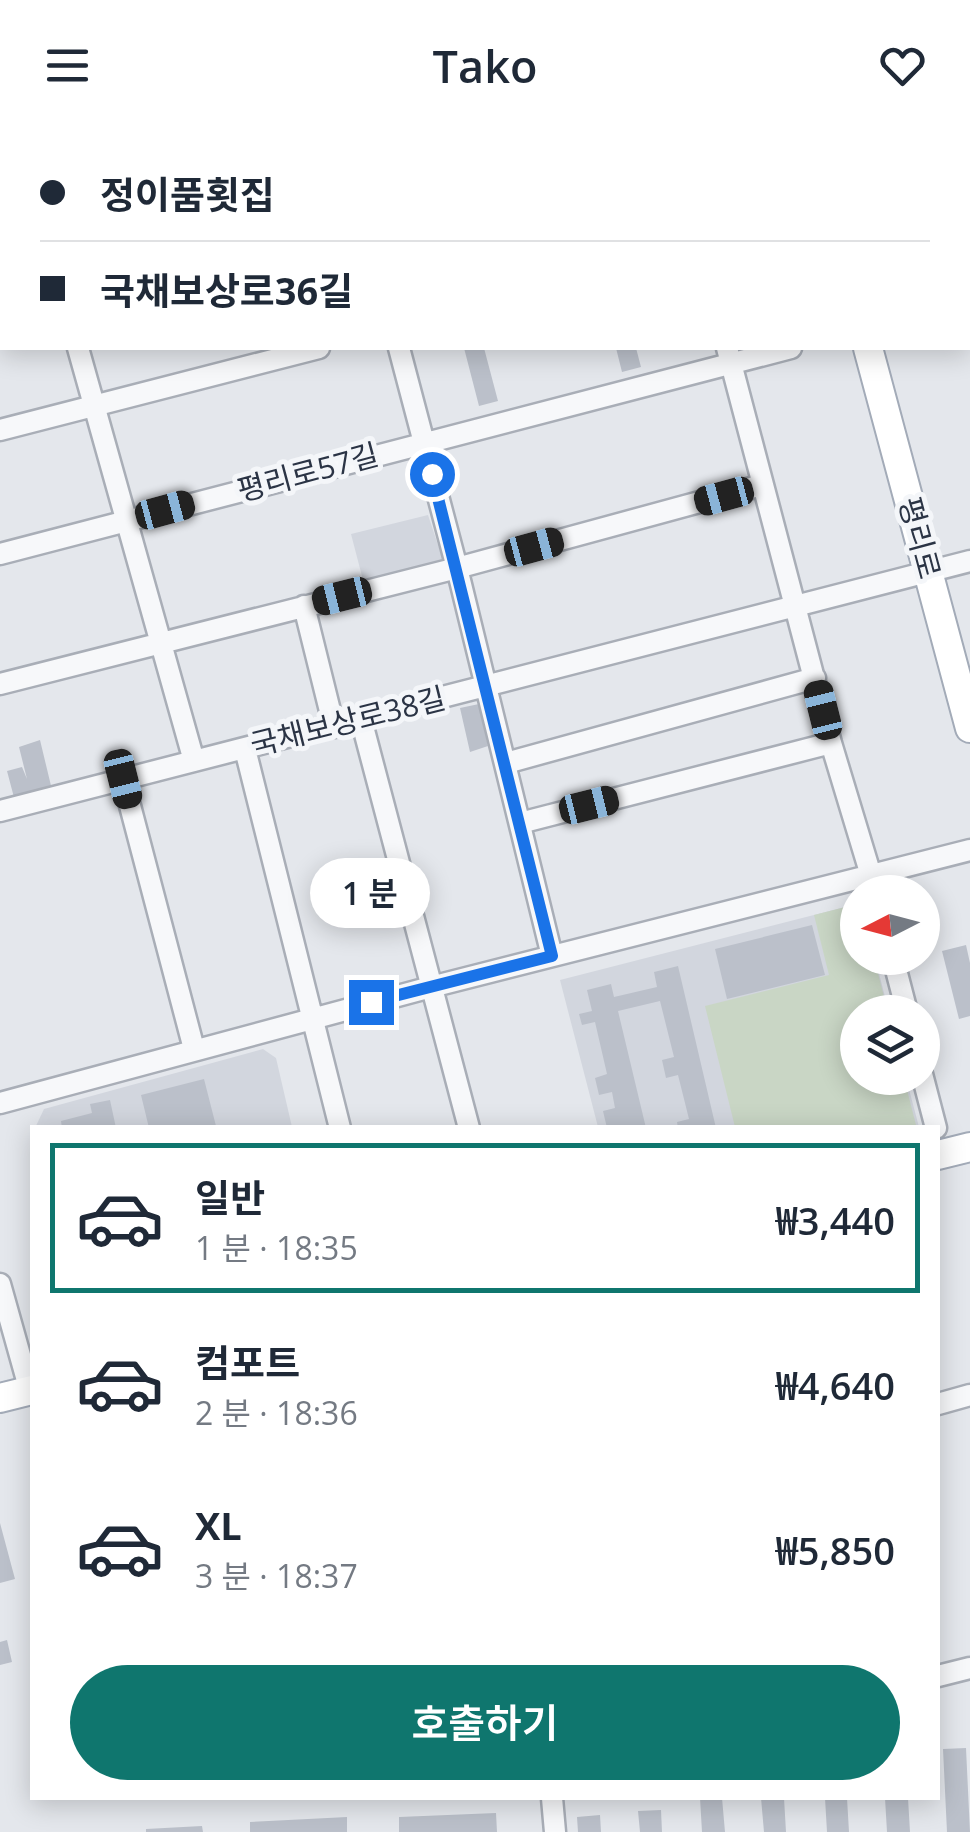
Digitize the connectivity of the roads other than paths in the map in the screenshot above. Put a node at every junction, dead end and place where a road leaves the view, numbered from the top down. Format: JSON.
{"nodes":[{"id":1,"x":79,"y":350,"type":"edge"},
{"id":2,"x":312,"y":350,"type":"edge"},
{"id":3,"x":400,"y":350,"type":"edge"},
{"id":4,"x":774,"y":350,"type":"edge"},
{"id":5,"x":869,"y":350,"type":"edge"},
{"id":6,"x":730,"y":355,"type":"edge"},
{"id":7,"x":95,"y":405,"type":"junction"},
{"id":8,"x":0,"y":430,"type":"edge"},
{"id":9,"x":424,"y":442,"type":"junction"},
{"id":10,"x":762,"y":485,"type":"junction"},
{"id":11,"x":128,"y":520,"type":"junction"},
{"id":12,"x":0,"y":554,"type":"edge"},
{"id":13,"x":970,"y":561,"type":"edge"},
{"id":14,"x":457,"y":568,"type":"junction"},
{"id":15,"x":928,"y":570,"type":"junction"},
{"id":16,"x":796,"y":605,"type":"junction"},
{"id":17,"x":304,"y":606,"type":"junction"},
{"id":18,"x":162,"y":641,"type":"junction"},
{"id":19,"x":815,"y":678,"type":"junction"},
{"id":20,"x":0,"y":684,"type":"edge"},
{"id":21,"x":486,"y":687,"type":"junction"},
{"id":22,"x":361,"y":719,"type":"junction"},
{"id":23,"x":334,"y":726,"type":"junction"},
{"id":24,"x":970,"y":728,"type":"edge"},
{"id":25,"x":832,"y":743,"type":"junction"},
{"id":26,"x":245,"y":749,"type":"junction"},
{"id":27,"x":194,"y":761,"type":"junction"},
{"id":28,"x":506,"y":764,"type":"junction"},
{"id":29,"x":123,"y":779,"type":"junction"},
{"id":30,"x":0,"y":811,"type":"edge"},
{"id":31,"x":520,"y":823,"type":"junction"},
{"id":32,"x":970,"y":850,"type":"edge"},
{"id":33,"x":871,"y":875,"type":"edge"},
{"id":34,"x":899,"y":875,"type":"edge"},
{"id":35,"x":840,"y":892,"type":"edge"},
{"id":36,"x":552,"y":956,"type":"junction"},
{"id":37,"x":431,"y":987,"type":"junction"},
{"id":38,"x":311,"y":1018,"type":"junction"},
{"id":39,"x":194,"y":1049,"type":"junction"},
{"id":40,"x":929,"y":1095,"type":"edge"},
{"id":41,"x":0,"y":1103,"type":"edge"},
{"id":42,"x":339,"y":1125,"type":"edge"},
{"id":43,"x":467,"y":1125,"type":"edge"},
{"id":44,"x":939,"y":1125,"type":"edge"},
{"id":45,"x":0,"y":1284,"type":"edge"},
{"id":46,"x":30,"y":1387,"type":"edge"},
{"id":47,"x":30,"y":1390,"type":"edge"},
{"id":48,"x":970,"y":1395,"type":"edge"},
{"id":49,"x":0,"y":1398,"type":"edge"},
{"id":50,"x":940,"y":1403,"type":"edge"},
{"id":51,"x":970,"y":1668,"type":"edge"},
{"id":52,"x":940,"y":1676,"type":"edge"},
{"id":53,"x":552,"y":1800,"type":"edge"},
{"id":54,"x":554,"y":1832,"type":"edge"}],
"edges":[{"from":1,"to":7,"type":"street"},
{"from":2,"to":7,"type":"street"},
{"from":3,"to":9,"type":"street"},
{"from":4,"to":6,"type":"street","name":"평리로57길"},
{"from":5,"to":15,"type":"main road","name":"평리로"},
{"from":6,"to":9,"type":"street","name":"평리로57길"},
{"from":6,"to":10,"type":"street"},
{"from":7,"to":8,"type":"street"},
{"from":7,"to":11,"type":"street"},
{"from":9,"to":11,"type":"street","name":"평리로57길"},
{"from":9,"to":14,"type":"street"},
{"from":10,"to":14,"type":"street"},
{"from":10,"to":16,"type":"street"},
{"from":11,"to":12,"type":"street","name":"평리로57길"},
{"from":11,"to":18,"type":"street"},
{"from":13,"to":15,"type":"street","name":"국채보상로38길"},
{"from":14,"to":17,"type":"street"},
{"from":14,"to":21,"type":"street"},
{"from":15,"to":16,"type":"street","name":"국채보상로38길"},
{"from":15,"to":24,"type":"main road","name":"평리로"},
{"from":16,"to":19,"type":"street"},
{"from":16,"to":21,"type":"street","name":"국채보상로38길"},
{"from":17,"to":18,"type":"street"},
{"from":17,"to":23,"type":"street"},
{"from":18,"to":20,"type":"street"},
{"from":18,"to":27,"type":"street"},
{"from":19,"to":25,"type":"street"},
{"from":19,"to":28,"type":"street"},
{"from":21,"to":22,"type":"street","name":"국채보상로38길"},
{"from":21,"to":28,"type":"street"},
{"from":22,"to":23,"type":"street","name":"국채보상로38길"},
{"from":22,"to":37,"type":"street"},
{"from":23,"to":26,"type":"street","name":"국채보상로38길"},
{"from":25,"to":31,"type":"street"},
{"from":25,"to":33,"type":"street"},
{"from":26,"to":27,"type":"street","name":"국채보상로38길"},
{"from":26,"to":38,"type":"street"},
{"from":27,"to":29,"type":"street","name":"국채보상로38길"},
{"from":28,"to":31,"type":"street"},
{"from":29,"to":30,"type":"street","name":"국채보상로38길"},
{"from":29,"to":39,"type":"street"},
{"from":31,"to":36,"type":"street"},
{"from":32,"to":34,"type":"street"},
{"from":35,"to":36,"type":"street"},
{"from":36,"to":37,"type":"street"},
{"from":37,"to":38,"type":"street"},
{"from":37,"to":43,"type":"street"},
{"from":38,"to":39,"type":"street"},
{"from":38,"to":42,"type":"street"},
{"from":39,"to":41,"type":"street"},
{"from":40,"to":44,"type":"street"},
{"from":45,"to":46,"type":"street"},
{"from":47,"to":49,"type":"main road"},
{"from":48,"to":50,"type":"street"},
{"from":51,"to":52,"type":"street"},
{"from":53,"to":54,"type":"street"}]}
